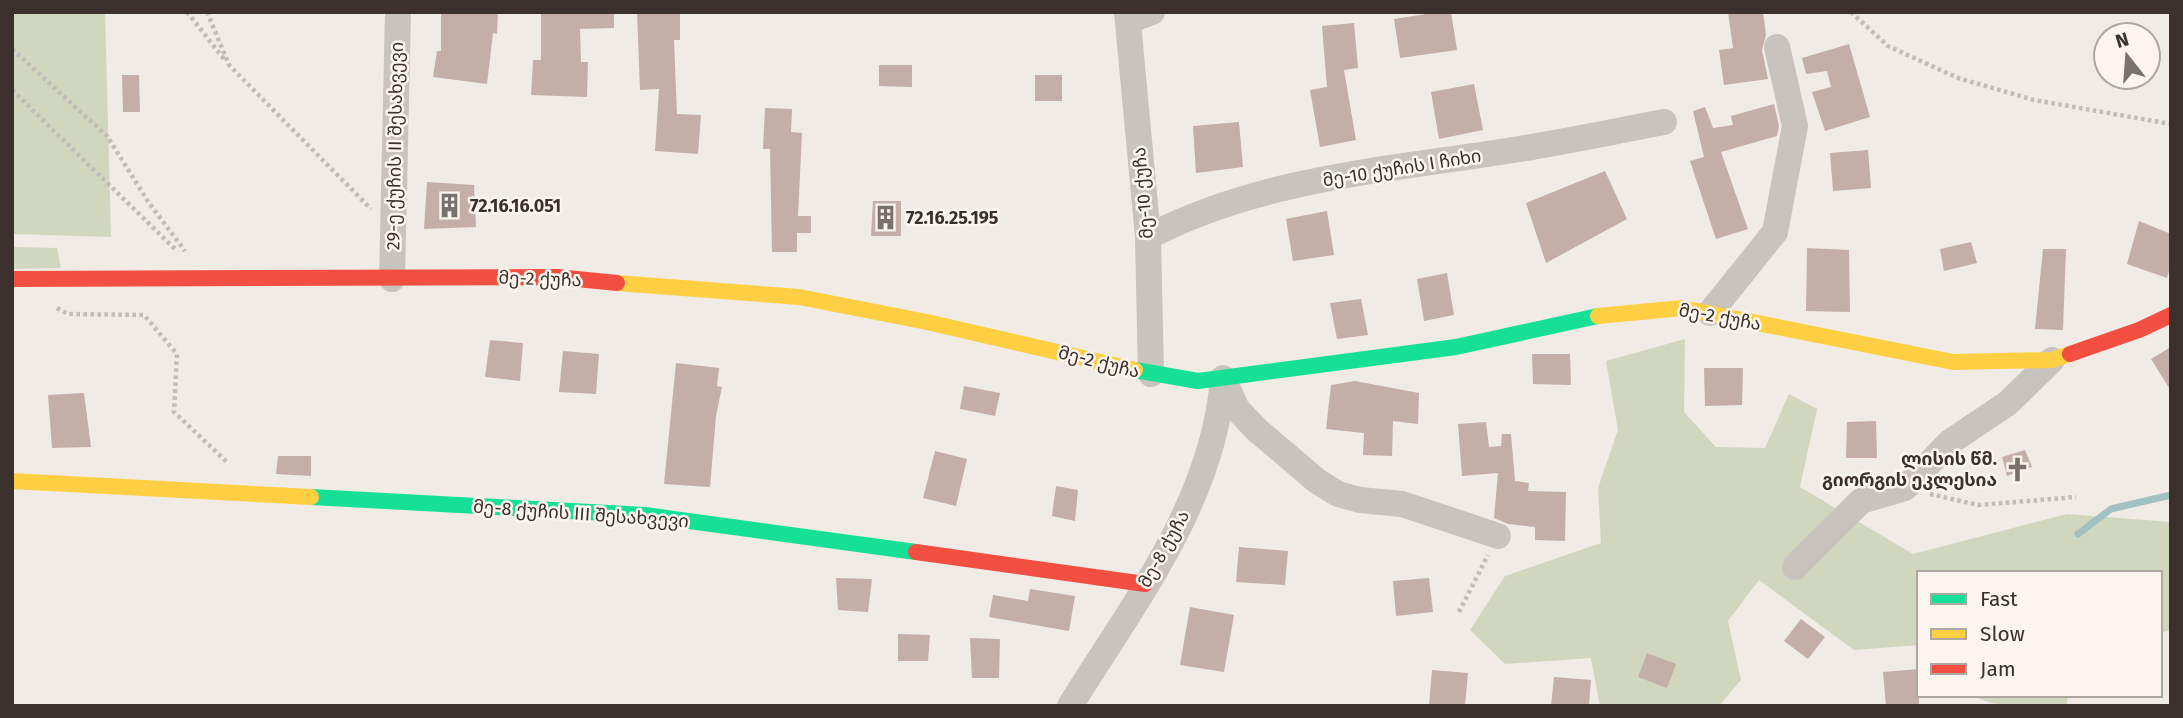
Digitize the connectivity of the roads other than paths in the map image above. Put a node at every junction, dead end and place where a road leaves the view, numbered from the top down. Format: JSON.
{"nodes":[{"id":1,"x":398,"y":12,"type":"edge"},
{"id":2,"x":1136,"y":15,"type":"edge"},
{"id":3,"x":1777,"y":47,"type":"dead end"},
{"id":4,"x":1664,"y":122,"type":"dead end"},
{"id":5,"x":1148,"y":237,"type":"junction"},
{"id":6,"x":12,"y":279,"type":"edge"},
{"id":7,"x":392,"y":279,"type":"junction"},
{"id":8,"x":1710,"y":313,"type":"junction"},
{"id":9,"x":2171,"y":315,"type":"edge"},
{"id":10,"x":2052,"y":360,"type":"junction"},
{"id":11,"x":1151,"y":374,"type":"junction"},
{"id":12,"x":1223,"y":379,"type":"junction"},
{"id":13,"x":12,"y":481,"type":"edge"},
{"id":14,"x":1498,"y":536,"type":"road end"},
{"id":15,"x":1795,"y":567,"type":"dead end"},
{"id":16,"x":1145,"y":584,"type":"junction"},
{"id":17,"x":1070,"y":706,"type":"edge"}],
"edges":[{"from":1,"to":7,"type":"street","name":"29-ე ქუჩის II შესახვევი"},
{"from":2,"to":5,"type":"street","name":"მე-10 ქუჩა"},
{"from":3,"to":8,"type":"street"},
{"from":4,"to":5,"type":"street","name":"მე-10 ქუჩის I ჩიხი"},
{"from":5,"to":11,"type":"street","name":"მე-10 ქუჩა"},
{"from":6,"to":7,"type":"main road","name":"მე-2 ქუჩა"},
{"from":7,"to":11,"type":"main road","name":"მე-2 ქუჩა"},
{"from":8,"to":10,"type":"main road","name":"მე-2 ქუჩა"},
{"from":8,"to":12,"type":"main road","name":"მე-2 ქუჩა"},
{"from":9,"to":10,"type":"main road","name":"მე-2 ქუჩა"},
{"from":10,"to":15,"type":"street"},
{"from":11,"to":12,"type":"main road","name":"მე-2 ქუჩა"},
{"from":12,"to":14,"type":"street"},
{"from":12,"to":16,"type":"street","name":"მე-8 ქუჩა"},
{"from":13,"to":16,"type":"main road","name":"მე-8 ქუჩის III შესახვევი"},
{"from":16,"to":17,"type":"street","name":"მე-8 ქუჩა"}]}
